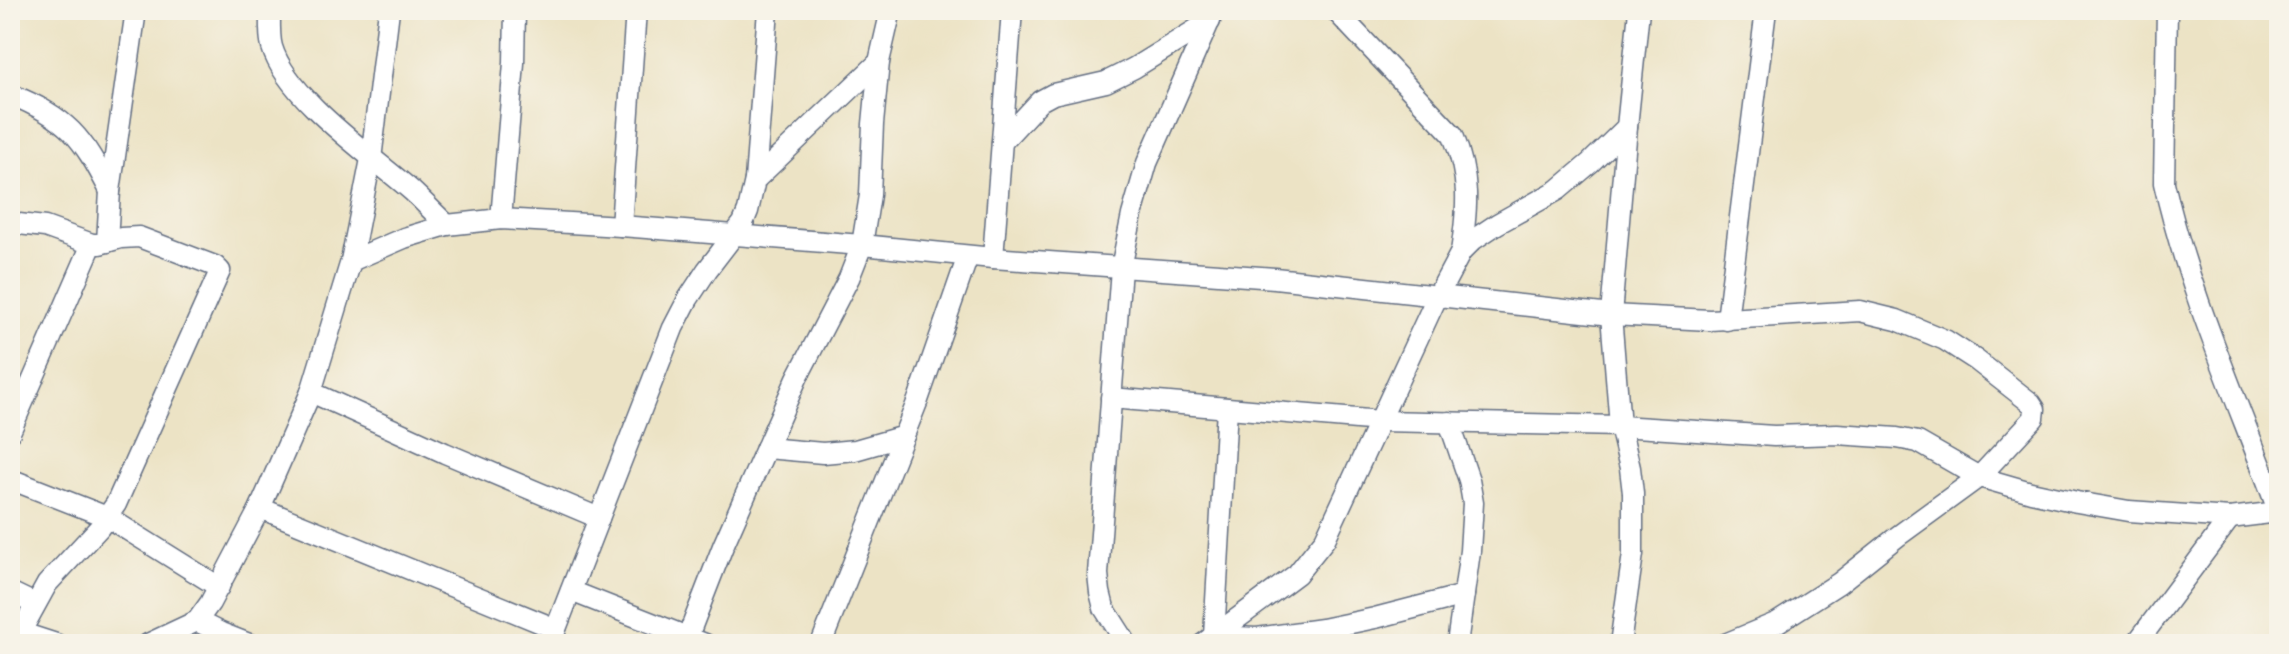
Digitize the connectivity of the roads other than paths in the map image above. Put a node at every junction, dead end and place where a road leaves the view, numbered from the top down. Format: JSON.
{"nodes":[{"id":1,"x":136,"y":10,"type":"edge"},
{"id":2,"x":270,"y":10,"type":"edge"},
{"id":3,"x":389,"y":10,"type":"edge"},
{"id":4,"x":515,"y":10,"type":"edge"},
{"id":5,"x":636,"y":10,"type":"edge"},
{"id":6,"x":768,"y":10,"type":"edge"},
{"id":7,"x":891,"y":10,"type":"edge"},
{"id":8,"x":1012,"y":10,"type":"edge"},
{"id":9,"x":1335,"y":10,"type":"edge"},
{"id":10,"x":1639,"y":10,"type":"edge"},
{"id":11,"x":1766,"y":10,"type":"edge"},
{"id":12,"x":2167,"y":10,"type":"edge"},
{"id":13,"x":1214,"y":14,"type":"edge"},
{"id":14,"x":879,"y":62,"type":"junction"},
{"id":15,"x":10,"y":94,"type":"edge"},
{"id":16,"x":1627,"y":127,"type":"junction"},
{"id":17,"x":1002,"y":142,"type":"junction"},
{"id":18,"x":371,"y":159,"type":"junction"},
{"id":19,"x":755,"y":180,"type":"junction"},
{"id":20,"x":110,"y":191,"type":"junction"},
{"id":21,"x":501,"y":219,"type":"junction"},
{"id":22,"x":10,"y":223,"type":"edge"},
{"id":23,"x":447,"y":225,"type":"junction"},
{"id":24,"x":621,"y":226,"type":"junction"},
{"id":25,"x":735,"y":234,"type":"junction"},
{"id":26,"x":100,"y":243,"type":"junction"},
{"id":27,"x":862,"y":245,"type":"junction"},
{"id":28,"x":1461,"y":252,"type":"junction"},
{"id":29,"x":968,"y":256,"type":"junction"},
{"id":30,"x":993,"y":258,"type":"junction"},
{"id":31,"x":351,"y":261,"type":"junction"},
{"id":32,"x":1121,"y":268,"type":"junction"},
{"id":33,"x":1437,"y":297,"type":"junction"},
{"id":34,"x":1611,"y":315,"type":"junction"},
{"id":35,"x":1727,"y":320,"type":"junction"},
{"id":36,"x":311,"y":392,"type":"junction"},
{"id":37,"x":1111,"y":398,"type":"junction"},
{"id":38,"x":1227,"y":408,"type":"junction"},
{"id":39,"x":1380,"y":421,"type":"junction"},
{"id":40,"x":1449,"y":422,"type":"junction"},
{"id":41,"x":1620,"y":426,"type":"junction"},
{"id":42,"x":10,"y":432,"type":"edge"},
{"id":43,"x":904,"y":436,"type":"junction"},
{"id":44,"x":766,"y":448,"type":"junction"},
{"id":45,"x":1979,"y":477,"type":"junction"},
{"id":46,"x":10,"y":479,"type":"edge"},
{"id":47,"x":260,"y":508,"type":"junction"},
{"id":48,"x":2279,"y":512,"type":"edge"},
{"id":49,"x":107,"y":517,"type":"junction"},
{"id":50,"x":599,"y":518,"type":"junction"},
{"id":51,"x":2230,"y":518,"type":"junction"},
{"id":52,"x":219,"y":587,"type":"junction"},
{"id":53,"x":571,"y":591,"type":"junction"},
{"id":54,"x":10,"y":592,"type":"edge"},
{"id":55,"x":1464,"y":595,"type":"junction"},
{"id":56,"x":35,"y":604,"type":"junction"},
{"id":57,"x":197,"y":621,"type":"junction"},
{"id":58,"x":553,"y":636,"type":"edge"},
{"id":59,"x":16,"y":638,"type":"edge"},
{"id":60,"x":1208,"y":640,"type":"edge"},
{"id":61,"x":693,"y":642,"type":"edge"},
{"id":62,"x":56,"y":644,"type":"edge"},
{"id":63,"x":148,"y":644,"type":"edge"},
{"id":64,"x":249,"y":644,"type":"edge"},
{"id":65,"x":821,"y":644,"type":"edge"},
{"id":66,"x":1127,"y":644,"type":"edge"},
{"id":67,"x":1457,"y":644,"type":"edge"},
{"id":68,"x":1620,"y":644,"type":"edge"},
{"id":69,"x":1725,"y":644,"type":"edge"},
{"id":70,"x":2136,"y":644,"type":"edge"}],
"edges":[{"from":1,"to":20,"type":"street"},
{"from":2,"to":18,"type":"street"},
{"from":3,"to":18,"type":"street"},
{"from":4,"to":21,"type":"street"},
{"from":5,"to":24,"type":"street"},
{"from":6,"to":19,"type":"street"},
{"from":7,"to":14,"type":"street"},
{"from":8,"to":17,"type":"street"},
{"from":9,"to":28,"type":"street"},
{"from":10,"to":16,"type":"street"},
{"from":11,"to":35,"type":"street"},
{"from":12,"to":48,"type":"street"},
{"from":13,"to":17,"type":"street"},
{"from":13,"to":32,"type":"street"},
{"from":14,"to":19,"type":"street"},
{"from":14,"to":27,"type":"street"},
{"from":15,"to":20,"type":"street"},
{"from":16,"to":28,"type":"street"},
{"from":16,"to":34,"type":"street"},
{"from":17,"to":30,"type":"street"},
{"from":18,"to":23,"type":"street"},
{"from":18,"to":31,"type":"street"},
{"from":19,"to":25,"type":"street"},
{"from":20,"to":26,"type":"street"},
{"from":21,"to":23,"type":"street"},
{"from":21,"to":24,"type":"street"},
{"from":22,"to":26,"type":"street"},
{"from":23,"to":31,"type":"street"},
{"from":24,"to":25,"type":"street"},
{"from":25,"to":27,"type":"street"},
{"from":25,"to":50,"type":"street"},
{"from":26,"to":42,"type":"street"},
{"from":26,"to":49,"type":"street"},
{"from":27,"to":29,"type":"street"},
{"from":27,"to":44,"type":"street"},
{"from":28,"to":33,"type":"street"},
{"from":29,"to":30,"type":"street"},
{"from":29,"to":43,"type":"street"},
{"from":30,"to":32,"type":"street"},
{"from":31,"to":36,"type":"street"},
{"from":32,"to":33,"type":"street"},
{"from":32,"to":37,"type":"street"},
{"from":33,"to":34,"type":"street"},
{"from":33,"to":39,"type":"street"},
{"from":34,"to":35,"type":"street"},
{"from":34,"to":41,"type":"street"},
{"from":35,"to":45,"type":"street"},
{"from":36,"to":47,"type":"street"},
{"from":36,"to":50,"type":"street"},
{"from":37,"to":38,"type":"street"},
{"from":37,"to":66,"type":"street"},
{"from":38,"to":39,"type":"street"},
{"from":38,"to":60,"type":"street"},
{"from":39,"to":40,"type":"street"},
{"from":39,"to":60,"type":"street"},
{"from":40,"to":41,"type":"street"},
{"from":40,"to":55,"type":"street"},
{"from":41,"to":45,"type":"street"},
{"from":41,"to":68,"type":"street"},
{"from":43,"to":44,"type":"street"},
{"from":43,"to":65,"type":"street"},
{"from":44,"to":61,"type":"street"},
{"from":45,"to":51,"type":"street"},
{"from":45,"to":69,"type":"street"},
{"from":46,"to":49,"type":"street"},
{"from":47,"to":52,"type":"street"},
{"from":47,"to":58,"type":"street"},
{"from":48,"to":51,"type":"street"},
{"from":49,"to":52,"type":"street"},
{"from":49,"to":56,"type":"street"},
{"from":50,"to":53,"type":"street"},
{"from":51,"to":70,"type":"street"},
{"from":52,"to":57,"type":"street"},
{"from":53,"to":58,"type":"street"},
{"from":53,"to":61,"type":"street"},
{"from":54,"to":56,"type":"street"},
{"from":55,"to":60,"type":"street"},
{"from":55,"to":67,"type":"street"},
{"from":56,"to":59,"type":"street"},
{"from":57,"to":63,"type":"street"},
{"from":57,"to":64,"type":"street"},
{"from":59,"to":62,"type":"street"}]}
